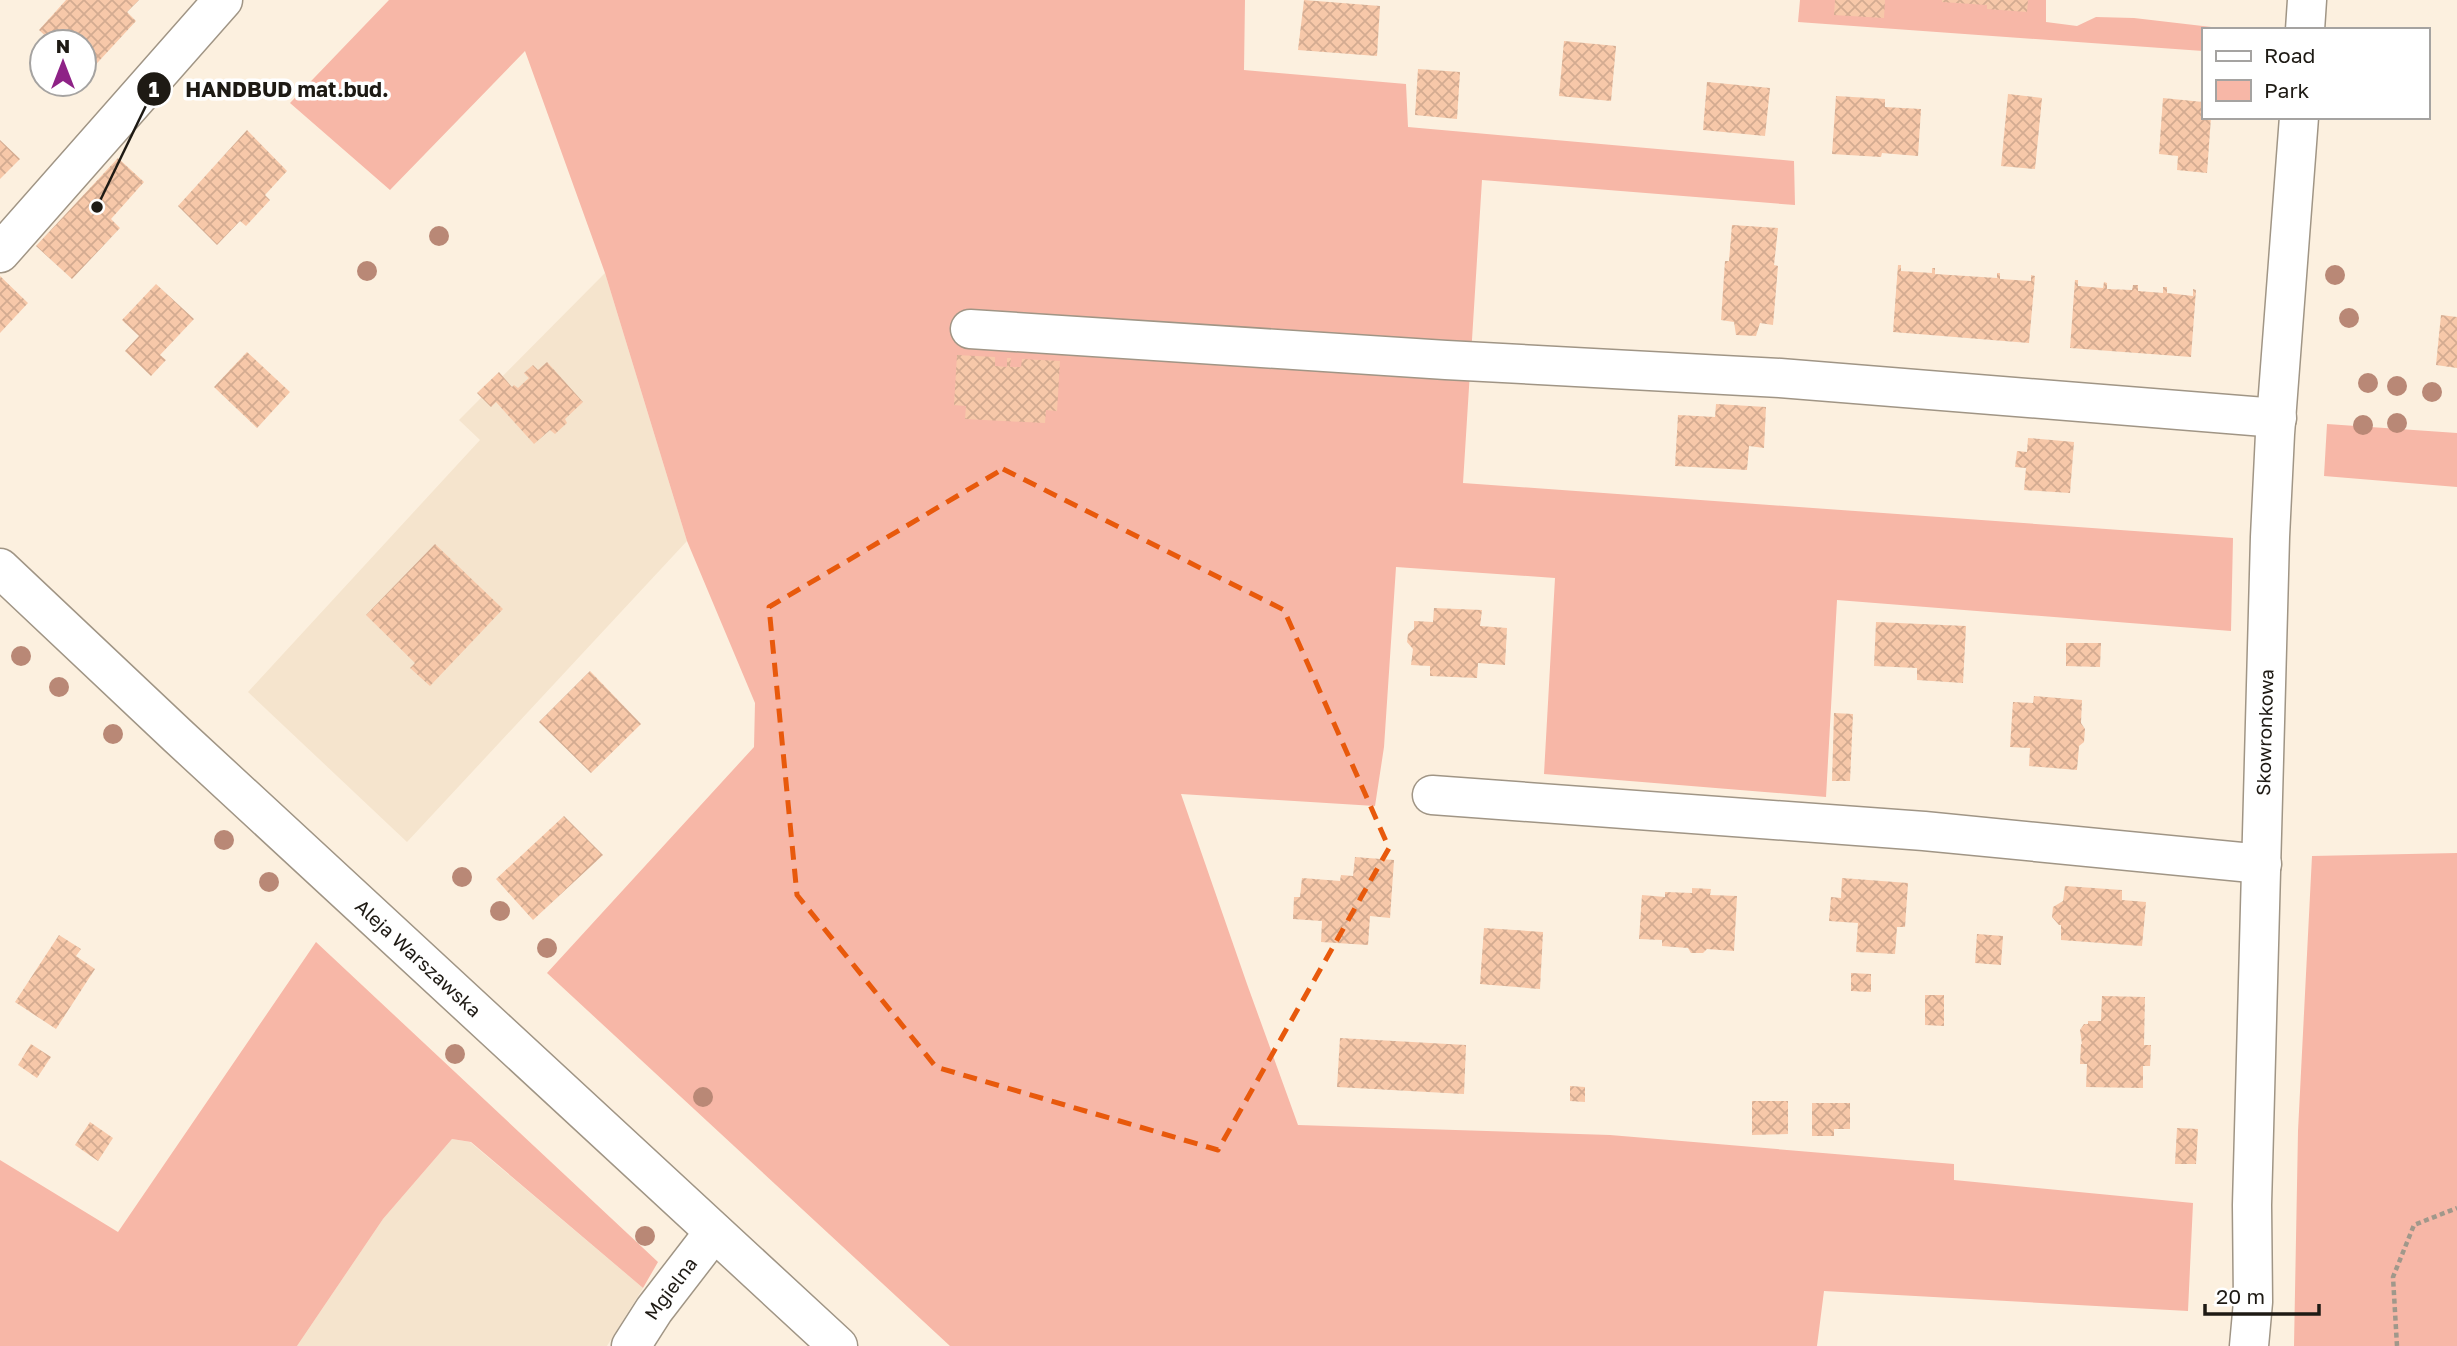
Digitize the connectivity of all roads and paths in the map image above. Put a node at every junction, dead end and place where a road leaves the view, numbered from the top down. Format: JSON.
{"nodes":[{"id":1,"x":223,"y":0,"type":"edge"},
{"id":2,"x":2307,"y":0,"type":"edge"},
{"id":3,"x":2305,"y":28,"type":"edge"},
{"id":4,"x":2299,"y":119,"type":"edge"},
{"id":5,"x":0,"y":253,"type":"edge"},
{"id":6,"x":970,"y":329,"type":"dead end"},
{"id":7,"x":2277,"y":418,"type":"junction"},
{"id":8,"x":0,"y":568,"type":"edge"},
{"id":9,"x":1433,"y":796,"type":"dead end"},
{"id":10,"x":2262,"y":863,"type":"junction"},
{"id":11,"x":2457,"y":1208,"type":"edge"},
{"id":12,"x":714,"y":1232,"type":"junction"},
{"id":13,"x":631,"y":1346,"type":"edge"},
{"id":14,"x":838,"y":1346,"type":"edge"},
{"id":15,"x":2249,"y":1346,"type":"edge"},
{"id":16,"x":2397,"y":1346,"type":"edge"}],
"edges":[{"from":1,"to":5,"type":"street"},
{"from":2,"to":3,"type":"street"},
{"from":4,"to":7,"type":"street","name":"Skowronkowa"},
{"from":6,"to":7,"type":"street"},
{"from":7,"to":10,"type":"street","name":"Skowronkowa"},
{"from":8,"to":12,"type":"street","name":"Aleja Warszawska"},
{"from":9,"to":10,"type":"street"},
{"from":10,"to":15,"type":"street","name":"Skowronkowa"},
{"from":11,"to":16,"type":"path"},
{"from":12,"to":13,"type":"street","name":"Mgielna"},
{"from":12,"to":14,"type":"street","name":"Aleja Warszawska"}]}
